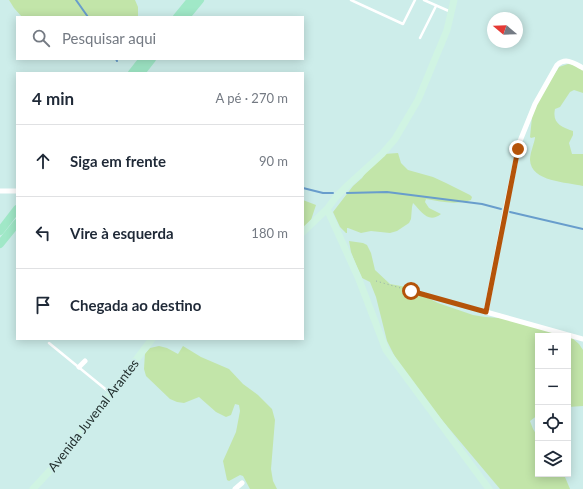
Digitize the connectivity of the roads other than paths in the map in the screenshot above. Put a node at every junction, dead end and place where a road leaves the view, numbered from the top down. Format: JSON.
{"nodes":[{"id":1,"x":191,"y":0,"type":"edge"},
{"id":2,"x":200,"y":0,"type":"edge"},
{"id":3,"x":351,"y":0,"type":"edge"},
{"id":4,"x":415,"y":0,"type":"edge"},
{"id":5,"x":424,"y":0,"type":"edge"},
{"id":6,"x":454,"y":0,"type":"edge"},
{"id":7,"x":355,"y":1,"type":"edge"},
{"id":8,"x":436,"y":6,"type":"junction"},
{"id":9,"x":452,"y":12,"type":"junction"},
{"id":10,"x":178,"y":16,"type":"edge"},
{"id":11,"x":187,"y":16,"type":"edge"},
{"id":12,"x":420,"y":38,"type":"dead end"},
{"id":13,"x":142,"y":60,"type":"edge"},
{"id":14,"x":151,"y":60,"type":"edge"},
{"id":15,"x":583,"y":68,"type":"edge"},
{"id":16,"x":133,"y":72,"type":"edge"},
{"id":17,"x":142,"y":72,"type":"edge"},
{"id":18,"x":0,"y":191,"type":"edge"},
{"id":19,"x":16,"y":191,"type":"edge"},
{"id":20,"x":327,"y":209,"type":"junction"},
{"id":21,"x":16,"y":210,"type":"edge"},
{"id":22,"x":16,"y":224,"type":"edge"},
{"id":23,"x":0,"y":231,"type":"edge"},
{"id":24,"x":304,"y":231,"type":"edge"},
{"id":25,"x":0,"y":244,"type":"edge"},
{"id":26,"x":583,"y":338,"type":"edge"},
{"id":27,"x":151,"y":340,"type":"edge"},
{"id":28,"x":49,"y":343,"type":"dead end"},
{"id":29,"x":85,"y":361,"type":"dead end"},
{"id":30,"x":79,"y":367,"type":"junction"},
{"id":31,"x":110,"y":393,"type":"junction"},
{"id":32,"x":242,"y":483,"type":"dead end"},
{"id":33,"x":33,"y":489,"type":"edge"},
{"id":34,"x":235,"y":489,"type":"edge"},
{"id":35,"x":488,"y":489,"type":"edge"}],
"edges":[{"from":1,"to":10,"type":"main road"},
{"from":2,"to":11,"type":"main road"},
{"from":3,"to":7,"type":"lane"},
{"from":4,"to":7,"type":"lane"},
{"from":5,"to":8,"type":"lane"},
{"from":6,"to":9,"type":"street"},
{"from":8,"to":9,"type":"lane"},
{"from":8,"to":12,"type":"lane"},
{"from":9,"to":20,"type":"street"},
{"from":13,"to":16,"type":"main road"},
{"from":14,"to":17,"type":"main road"},
{"from":15,"to":26,"type":"street"},
{"from":18,"to":19,"type":"street"},
{"from":20,"to":24,"type":"street"},
{"from":20,"to":35,"type":"street"},
{"from":21,"to":23,"type":"main road"},
{"from":22,"to":25,"type":"main road"},
{"from":27,"to":31,"type":"street","name":"Avenida Juvenal Arantes"},
{"from":28,"to":30,"type":"lane"},
{"from":29,"to":30,"type":"street"},
{"from":30,"to":31,"type":"lane"},
{"from":31,"to":33,"type":"street","name":"Avenida Juvenal Arantes"},
{"from":32,"to":34,"type":"street"}]}
